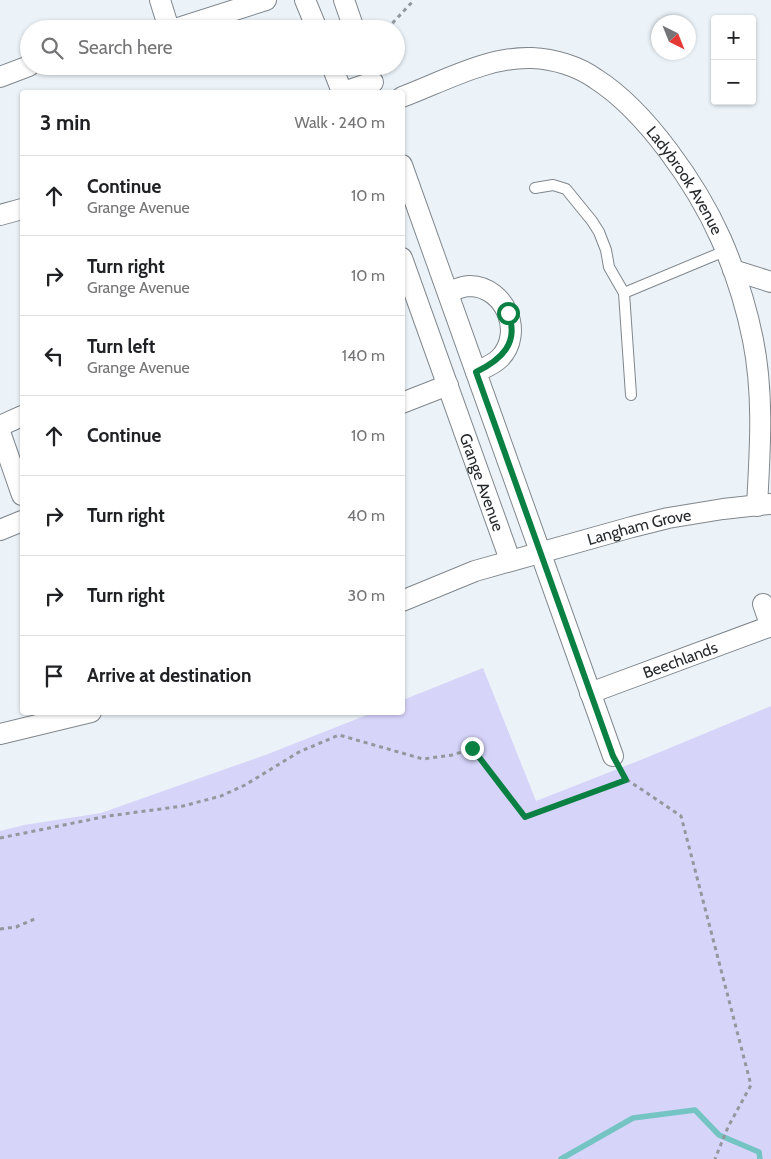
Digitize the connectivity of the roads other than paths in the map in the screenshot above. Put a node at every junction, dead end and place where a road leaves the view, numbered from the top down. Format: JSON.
{"nodes":[{"id":1,"x":160,"y":0,"type":"edge"},
{"id":2,"x":266,"y":0,"type":"edge"},
{"id":3,"x":305,"y":0,"type":"edge"},
{"id":4,"x":344,"y":0,"type":"edge"},
{"id":5,"x":167,"y":20,"type":"edge"},
{"id":6,"x":203,"y":20,"type":"edge"},
{"id":7,"x":313,"y":20,"type":"edge"},
{"id":8,"x":351,"y":20,"type":"edge"},
{"id":9,"x":20,"y":69,"type":"edge"},
{"id":10,"x":336,"y":75,"type":"edge"},
{"id":11,"x":0,"y":77,"type":"edge"},
{"id":12,"x":372,"y":80,"type":"edge"},
{"id":13,"x":342,"y":90,"type":"edge"},
{"id":14,"x":348,"y":90,"type":"edge"},
{"id":15,"x":405,"y":96,"type":"edge"},
{"id":16,"x":405,"y":173,"type":"edge"},
{"id":17,"x":535,"y":188,"type":"dead end"},
{"id":18,"x":20,"y":209,"type":"edge"},
{"id":19,"x":0,"y":215,"type":"edge"},
{"id":20,"x":726,"y":250,"type":"junction"},
{"id":21,"x":733,"y":270,"type":"junction"},
{"id":22,"x":405,"y":271,"type":"edge"},
{"id":23,"x":771,"y":282,"type":"edge"},
{"id":24,"x":446,"y":286,"type":"junction"},
{"id":25,"x":624,"y":293,"type":"junction"},
{"id":26,"x":411,"y":297,"type":"edge"},
{"id":27,"x":764,"y":364,"type":"edge"},
{"id":28,"x":476,"y":372,"type":"junction"},
{"id":29,"x":484,"y":392,"type":"junction"},
{"id":30,"x":451,"y":394,"type":"junction"},
{"id":31,"x":631,"y":396,"type":"dead end"},
{"id":32,"x":405,"y":402,"type":"edge"},
{"id":33,"x":20,"y":417,"type":"edge"},
{"id":34,"x":0,"y":426,"type":"edge"},
{"id":35,"x":0,"y":432,"type":"edge"},
{"id":36,"x":20,"y":489,"type":"edge"},
{"id":37,"x":764,"y":505,"type":"edge"},
{"id":38,"x":20,"y":522,"type":"edge"},
{"id":39,"x":0,"y":530,"type":"edge"},
{"id":40,"x":541,"y":554,"type":"junction"},
{"id":41,"x":510,"y":560,"type":"junction"},
{"id":42,"x":405,"y":600,"type":"edge"},
{"id":43,"x":763,"y":604,"type":"dead end"},
{"id":44,"x":771,"y":626,"type":"edge"},
{"id":45,"x":590,"y":693,"type":"junction"},
{"id":46,"x":79,"y":715,"type":"edge"},
{"id":47,"x":0,"y":734,"type":"edge"},
{"id":48,"x":613,"y":756,"type":"road end"}],
"edges":[{"from":1,"to":5,"type":"street"},
{"from":2,"to":6,"type":"street"},
{"from":3,"to":7,"type":"street"},
{"from":4,"to":8,"type":"street"},
{"from":9,"to":11,"type":"street"},
{"from":10,"to":13,"type":"street"},
{"from":12,"to":14,"type":"street"},
{"from":15,"to":20,"type":"street","name":"Ladybrook Avenue"},
{"from":16,"to":24,"type":"street","name":"Grange Avenue"},
{"from":17,"to":25,"type":"lane"},
{"from":18,"to":19,"type":"street"},
{"from":20,"to":21,"type":"street","name":"Ladybrook Avenue"},
{"from":20,"to":25,"type":"lane"},
{"from":21,"to":23,"type":"street"},
{"from":21,"to":27,"type":"street","name":"Ladybrook Avenue"},
{"from":22,"to":26,"type":"street","name":"Grange Avenue"},
{"from":24,"to":26,"type":"street"},
{"from":24,"to":28,"type":"street","name":"Grange Avenue"},
{"from":24,"to":28,"type":"street"},
{"from":25,"to":31,"type":"lane"},
{"from":26,"to":30,"type":"street","name":"Grange Avenue"},
{"from":27,"to":37,"type":"street","name":"Ladybrook Avenue"},
{"from":28,"to":29,"type":"street","name":"Grange Avenue"},
{"from":29,"to":30,"type":"street"},
{"from":29,"to":40,"type":"street","name":"Grange Avenue"},
{"from":30,"to":32,"type":"street"},
{"from":30,"to":41,"type":"street","name":"Grange Avenue"},
{"from":33,"to":34,"type":"street"},
{"from":35,"to":36,"type":"street"},
{"from":37,"to":40,"type":"street","name":"Langham Grove"},
{"from":38,"to":39,"type":"street"},
{"from":40,"to":41,"type":"street","name":"Langham Grove"},
{"from":40,"to":45,"type":"street","name":"Grange Avenue"},
{"from":41,"to":42,"type":"street","name":"Langham Grove"},
{"from":43,"to":44,"type":"street","name":"Beechlands"},
{"from":44,"to":45,"type":"street","name":"Beechlands"},
{"from":45,"to":48,"type":"street","name":"Grange Avenue"},
{"from":46,"to":47,"type":"street"}]}
